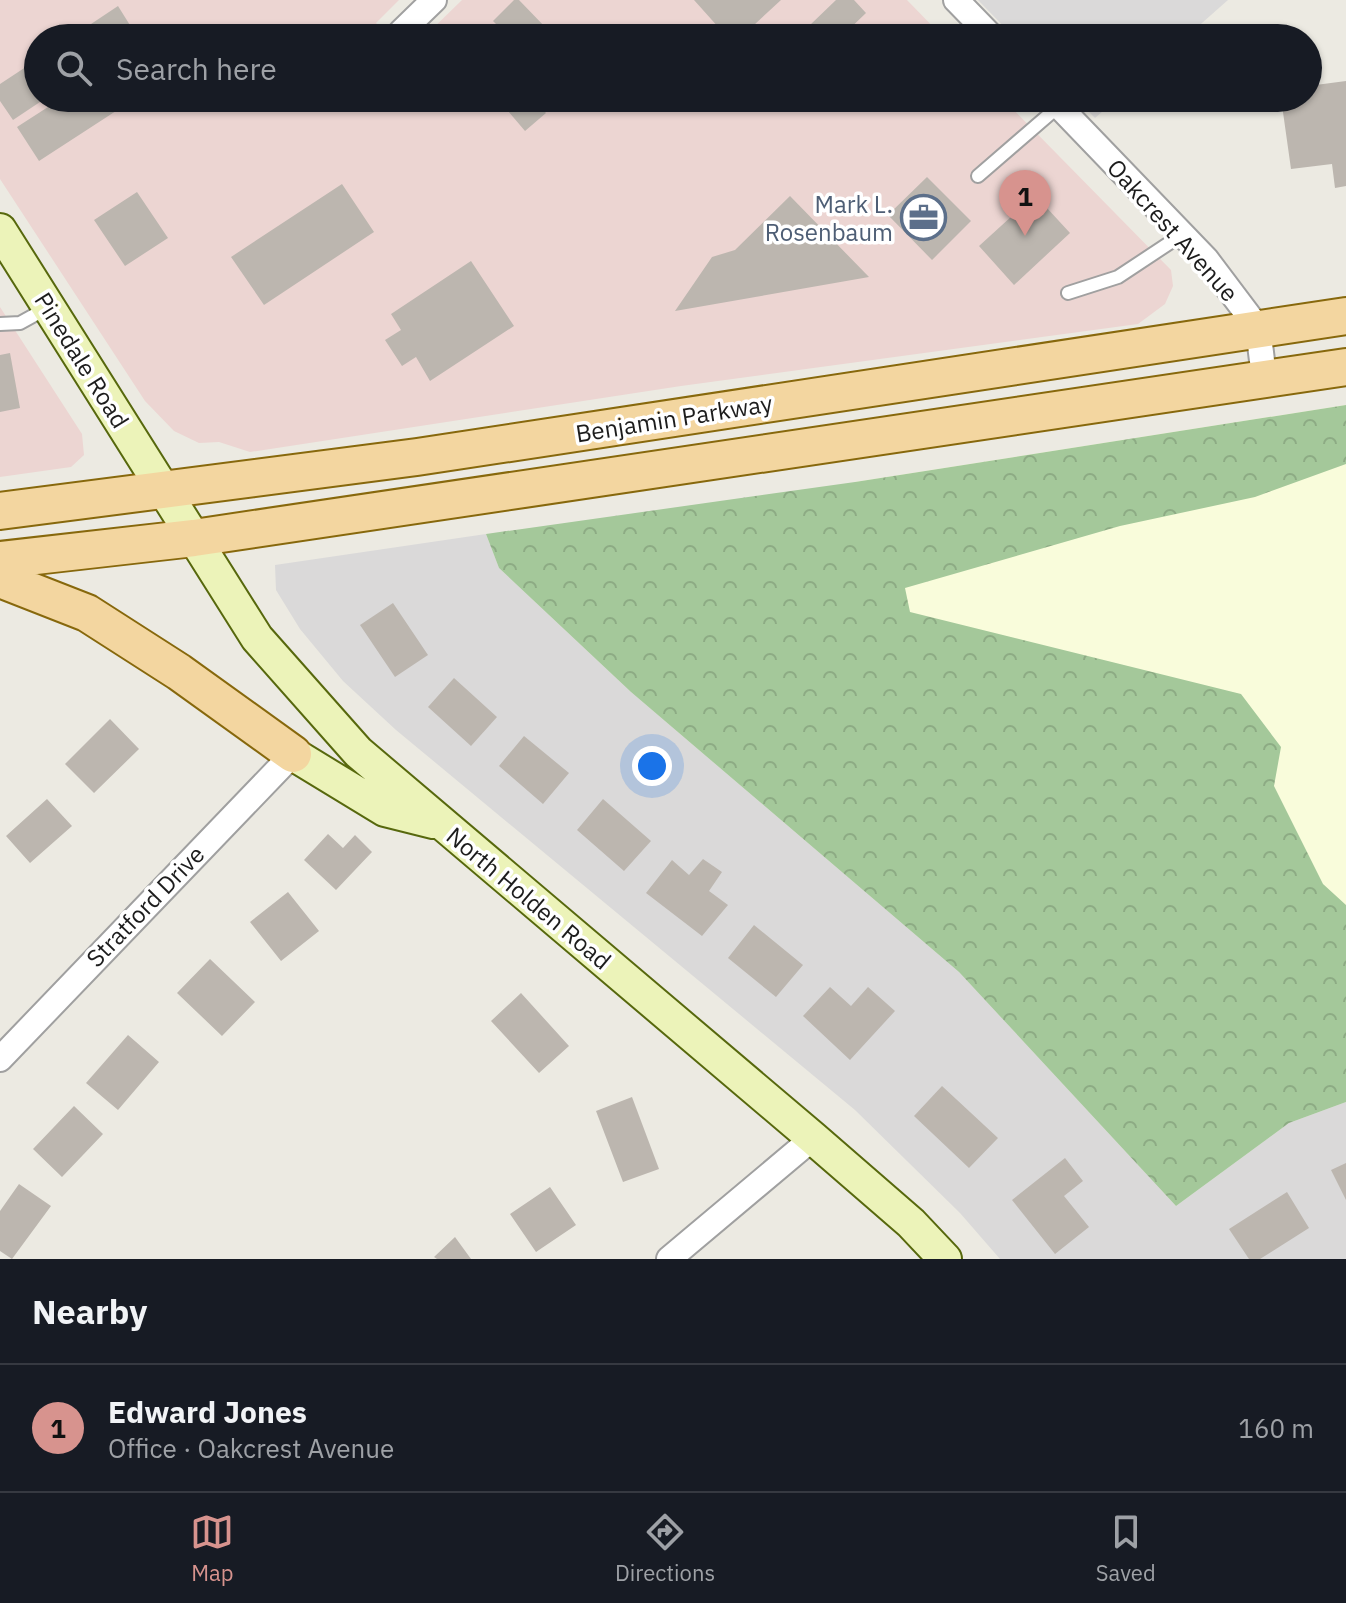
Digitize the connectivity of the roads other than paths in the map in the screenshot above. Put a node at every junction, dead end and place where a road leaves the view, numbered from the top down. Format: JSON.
{"nodes":[{"id":1,"x":434,"y":0,"type":"edge"},
{"id":2,"x":956,"y":0,"type":"edge"},
{"id":3,"x":409,"y":24,"type":"edge"},
{"id":4,"x":979,"y":24,"type":"edge"},
{"id":5,"x":1045,"y":112,"type":"edge"},
{"id":6,"x":1065,"y":112,"type":"edge"},
{"id":7,"x":978,"y":176,"type":"dead end"},
{"id":8,"x":0,"y":230,"type":"edge"},
{"id":9,"x":1183,"y":234,"type":"junction"},
{"id":10,"x":1068,"y":293,"type":"dead end"},
{"id":11,"x":49,"y":307,"type":"junction"},
{"id":12,"x":1346,"y":316,"type":"edge"},
{"id":13,"x":0,"y":324,"type":"edge"},
{"id":14,"x":1258,"y":328,"type":"junction"},
{"id":15,"x":1346,"y":367,"type":"edge"},
{"id":16,"x":1264,"y":377,"type":"junction"},
{"id":17,"x":165,"y":490,"type":"junction"},
{"id":18,"x":0,"y":511,"type":"edge"},
{"id":19,"x":194,"y":538,"type":"junction"},
{"id":20,"x":0,"y":560,"type":"edge"},
{"id":21,"x":0,"y":579,"type":"edge"},
{"id":22,"x":293,"y":754,"type":"junction"},
{"id":23,"x":440,"y":824,"type":"junction"},
{"id":24,"x":0,"y":1059,"type":"edge"},
{"id":25,"x":813,"y":1138,"type":"junction"},
{"id":26,"x":669,"y":1259,"type":"edge"},
{"id":27,"x":945,"y":1259,"type":"edge"}],
"edges":[{"from":1,"to":3,"type":"street"},
{"from":2,"to":4,"type":"street"},
{"from":5,"to":7,"type":"lane"},
{"from":6,"to":9,"type":"street","name":"Oakcrest Avenue"},
{"from":8,"to":11,"type":"main road","name":"Pinedale Road"},
{"from":9,"to":10,"type":"lane"},
{"from":9,"to":14,"type":"street","name":"Oakcrest Avenue"},
{"from":11,"to":13,"type":"lane"},
{"from":11,"to":17,"type":"main road","name":"Pinedale Road"},
{"from":12,"to":14,"type":"main road","name":"Benjamin Parkway"},
{"from":14,"to":16,"type":"street"},
{"from":14,"to":17,"type":"main road","name":"Benjamin Parkway"},
{"from":15,"to":16,"type":"main road","name":"Benjamin Parkway"},
{"from":16,"to":19,"type":"main road","name":"Benjamin Parkway"},
{"from":17,"to":18,"type":"main road","name":"Benjamin Parkway"},
{"from":17,"to":19,"type":"main road","name":"North Holden Road"},
{"from":19,"to":20,"type":"main road","name":"Benjamin Parkway"},
{"from":19,"to":23,"type":"main road","name":"North Holden Road"},
{"from":21,"to":22,"type":"main road"},
{"from":22,"to":23,"type":"main road"},
{"from":22,"to":24,"type":"street","name":"Stratford Drive"},
{"from":23,"to":25,"type":"main road","name":"North Holden Road"},
{"from":25,"to":26,"type":"street"},
{"from":25,"to":27,"type":"main road","name":"North Holden Road"}]}
